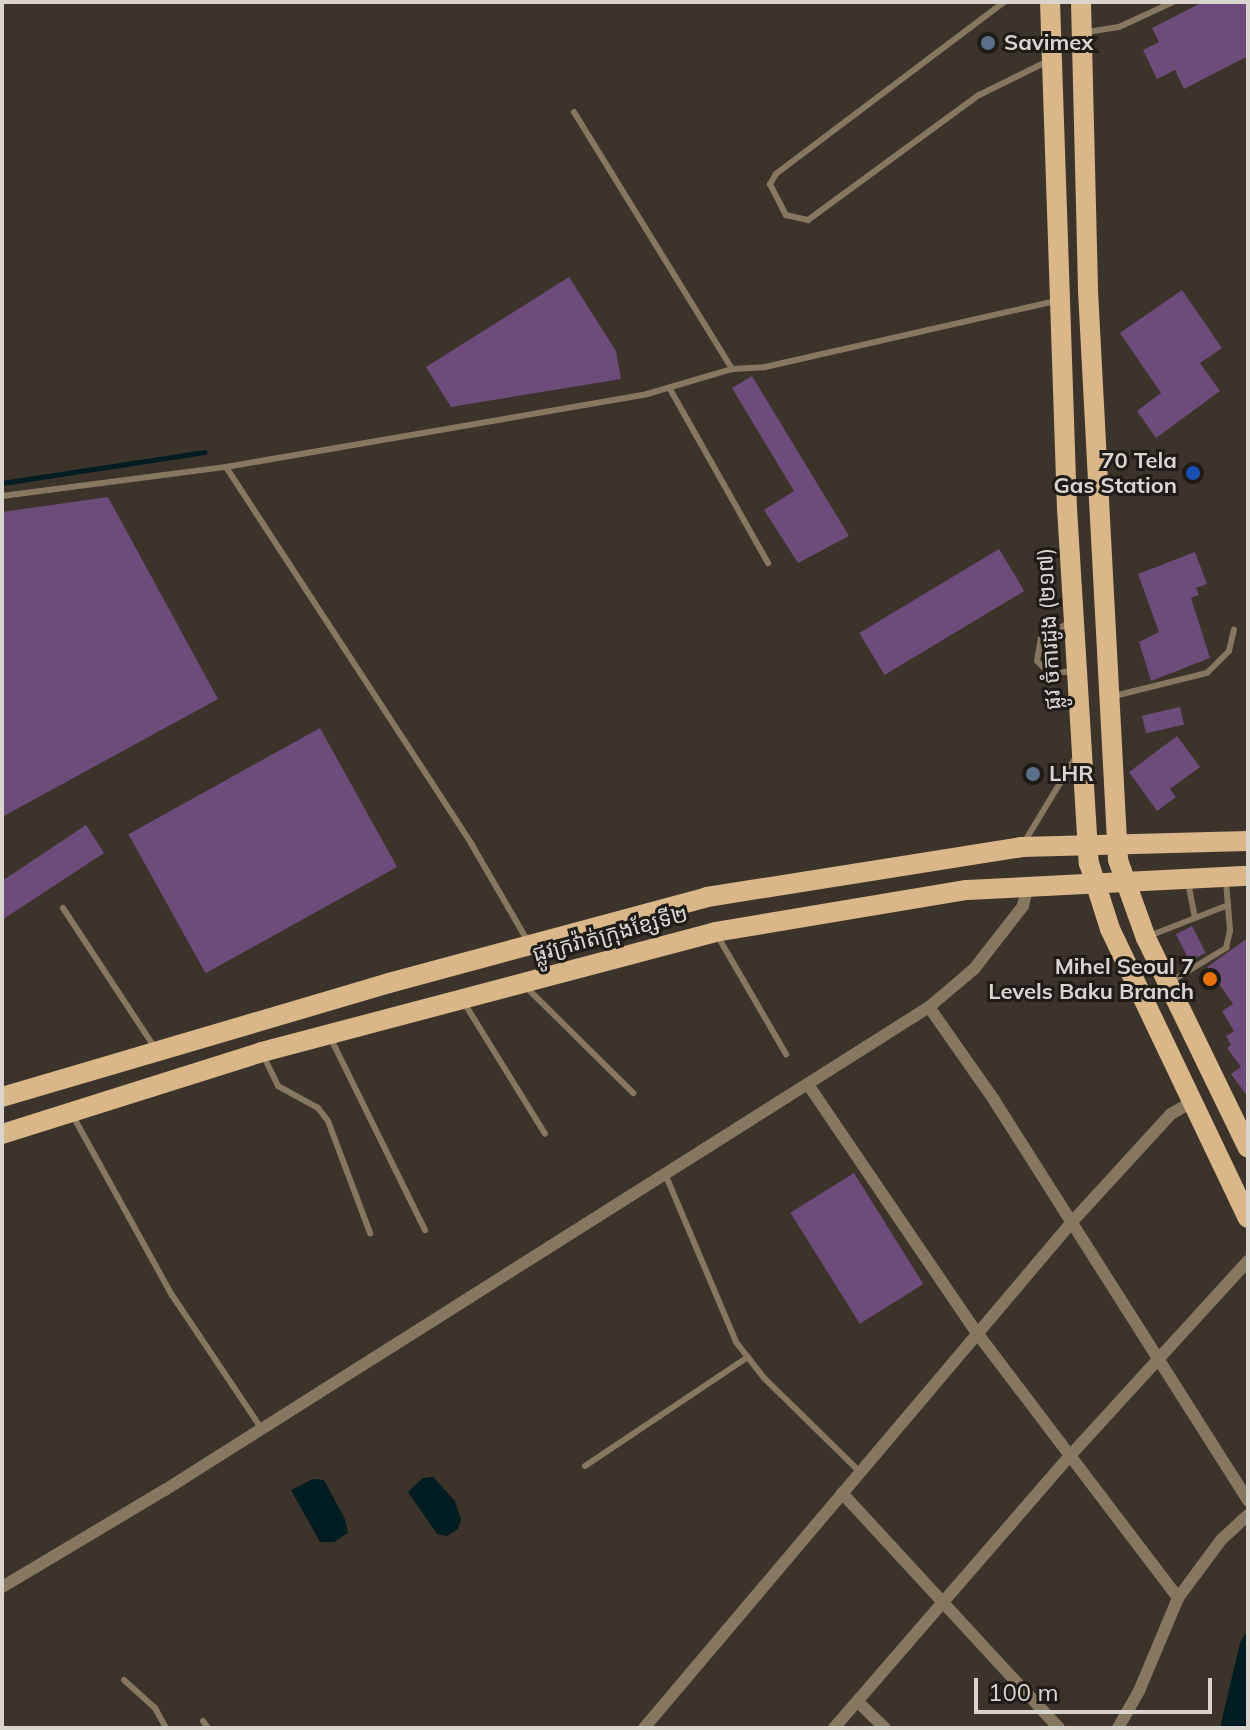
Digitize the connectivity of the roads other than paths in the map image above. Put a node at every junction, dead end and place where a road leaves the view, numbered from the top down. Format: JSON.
{"nodes":[{"id":1,"x":1004,"y":2,"type":"edge"},
{"id":2,"x":1050,"y":2,"type":"edge"},
{"id":3,"x":1081,"y":2,"type":"edge"},
{"id":4,"x":1173,"y":2,"type":"edge"},
{"id":5,"x":1082,"y":33,"type":"junction"},
{"id":6,"x":1052,"y":60,"type":"junction"},
{"id":7,"x":574,"y":112,"type":"dead end"},
{"id":8,"x":1086,"y":188,"type":"junction"},
{"id":9,"x":1056,"y":190,"type":"junction"},
{"id":10,"x":1059,"y":300,"type":"junction"},
{"id":11,"x":732,"y":369,"type":"junction"},
{"id":12,"x":670,"y":389,"type":"junction"},
{"id":13,"x":226,"y":467,"type":"junction"},
{"id":14,"x":2,"y":496,"type":"edge"},
{"id":15,"x":768,"y":563,"type":"dead end"},
{"id":16,"x":1073,"y":622,"type":"junction"},
{"id":17,"x":1234,"y":630,"type":"dead end"},
{"id":18,"x":1075,"y":672,"type":"junction"},
{"id":19,"x":1106,"y":697,"type":"junction"},
{"id":20,"x":1079,"y":751,"type":"junction"},
{"id":21,"x":1248,"y":841,"type":"edge"},
{"id":22,"x":1116,"y":842,"type":"junction"},
{"id":23,"x":1086,"y":843,"type":"junction"},
{"id":24,"x":1021,"y":847,"type":"junction"},
{"id":25,"x":1225,"y":876,"type":"junction"},
{"id":26,"x":1248,"y":876,"type":"edge"},
{"id":27,"x":1188,"y":877,"type":"junction"},
{"id":28,"x":1122,"y":881,"type":"junction"},
{"id":29,"x":1093,"y":882,"type":"junction"},
{"id":30,"x":1028,"y":885,"type":"junction"},
{"id":31,"x":1228,"y":905,"type":"junction"},
{"id":32,"x":63,"y":908,"type":"dead end"},
{"id":33,"x":1194,"y":914,"type":"junction"},
{"id":34,"x":715,"y":932,"type":"junction"},
{"id":35,"x":1146,"y":938,"type":"junction"},
{"id":36,"x":528,"y":943,"type":"junction"},
{"id":37,"x":521,"y":982,"type":"junction"},
{"id":38,"x":389,"y":983,"type":"junction"},
{"id":39,"x":1167,"y":984,"type":"junction"},
{"id":40,"x":461,"y":998,"type":"junction"},
{"id":41,"x":929,"y":1007,"type":"junction"},
{"id":42,"x":399,"y":1015,"type":"junction"},
{"id":43,"x":329,"y":1036,"type":"junction"},
{"id":44,"x":157,"y":1051,"type":"junction"},
{"id":45,"x":262,"y":1052,"type":"junction"},
{"id":46,"x":786,"y":1054,"type":"dead end"},
{"id":47,"x":809,"y":1086,"type":"junction"},
{"id":48,"x":633,"y":1093,"type":"dead end"},
{"id":49,"x":2,"y":1097,"type":"edge"},
{"id":50,"x":1190,"y":1103,"type":"junction"},
{"id":51,"x":71,"y":1113,"type":"junction"},
{"id":52,"x":2,"y":1134,"type":"edge"},
{"id":53,"x":545,"y":1134,"type":"dead end"},
{"id":54,"x":1248,"y":1148,"type":"edge"},
{"id":55,"x":666,"y":1176,"type":"junction"},
{"id":56,"x":1248,"y":1218,"type":"edge"},
{"id":57,"x":1071,"y":1223,"type":"junction"},
{"id":58,"x":425,"y":1230,"type":"dead end"},
{"id":59,"x":370,"y":1233,"type":"dead end"},
{"id":60,"x":1248,"y":1261,"type":"edge"},
{"id":61,"x":977,"y":1333,"type":"junction"},
{"id":62,"x":748,"y":1357,"type":"junction"},
{"id":63,"x":1158,"y":1359,"type":"junction"},
{"id":64,"x":261,"y":1428,"type":"junction"},
{"id":65,"x":1068,"y":1458,"type":"junction"},
{"id":66,"x":585,"y":1466,"type":"dead end"},
{"id":67,"x":860,"y":1472,"type":"junction"},
{"id":68,"x":842,"y":1493,"type":"junction"},
{"id":69,"x":1248,"y":1501,"type":"edge"},
{"id":70,"x":1248,"y":1515,"type":"edge"},
{"id":71,"x":2,"y":1587,"type":"edge"},
{"id":72,"x":1178,"y":1598,"type":"junction"},
{"id":73,"x":942,"y":1603,"type":"junction"},
{"id":74,"x":124,"y":1680,"type":"dead end"},
{"id":75,"x":858,"y":1702,"type":"junction"},
{"id":76,"x":203,"y":1721,"type":"dead end"},
{"id":77,"x":166,"y":1728,"type":"edge"},
{"id":78,"x":208,"y":1728,"type":"edge"},
{"id":79,"x":644,"y":1728,"type":"edge"},
{"id":80,"x":834,"y":1728,"type":"edge"},
{"id":81,"x":885,"y":1728,"type":"edge"},
{"id":82,"x":1059,"y":1728,"type":"edge"},
{"id":83,"x":1118,"y":1728,"type":"edge"}],
"edges":[{"from":1,"to":6,"type":"lane"},
{"from":2,"to":6,"type":"main road","name":"ផ្លូវ ចំការដូង (២១៧)"},
{"from":3,"to":5,"type":"main road"},
{"from":4,"to":5,"type":"lane"},
{"from":5,"to":8,"type":"main road"},
{"from":6,"to":9,"type":"main road","name":"ផ្លូវ ចំការដូង (២១៧)"},
{"from":7,"to":11,"type":"lane"},
{"from":8,"to":9,"type":"main road"},
{"from":8,"to":19,"type":"main road"},
{"from":9,"to":10,"type":"main road","name":"ផ្លូវ ចំការដូង (២១៧)"},
{"from":10,"to":11,"type":"lane"},
{"from":10,"to":16,"type":"main road","name":"ផ្លូវ ចំការដូង (២១៧)"},
{"from":11,"to":12,"type":"lane"},
{"from":12,"to":13,"type":"lane"},
{"from":12,"to":15,"type":"lane"},
{"from":13,"to":14,"type":"lane"},
{"from":13,"to":36,"type":"lane"},
{"from":16,"to":18,"type":"main road","name":"ផ្លូវ ចំការដូង (២១៧)"},
{"from":16,"to":18,"type":"lane"},
{"from":17,"to":19,"type":"lane"},
{"from":18,"to":20,"type":"main road","name":"ផ្លូវ ចំការដូង (២១៧)"},
{"from":19,"to":22,"type":"main road"},
{"from":20,"to":23,"type":"main road","name":"ផ្លូវ ចំការដូង (២១៧)"},
{"from":20,"to":24,"type":"lane"},
{"from":21,"to":22,"type":"main road","name":"ផ្លូវក្រវ៉ាត់ក្រុងខ្សែទី២"},
{"from":22,"to":23,"type":"main road","name":"ផ្លូវក្រវ៉ាត់ក្រុងខ្សែទី២"},
{"from":22,"to":28,"type":"main road"},
{"from":23,"to":24,"type":"main road","name":"ផ្លូវក្រវ៉ាត់ក្រុងខ្សែទី២"},
{"from":23,"to":29,"type":"main road","name":"ផ្លូវ ចំការដូង (២១៧)"},
{"from":24,"to":36,"type":"main road","name":"ផ្លូវក្រវ៉ាត់ក្រុងខ្សែទី២"},
{"from":25,"to":26,"type":"main road","name":"ផ្លូវក្រវ៉ាត់ក្រុងខ្សែទី២"},
{"from":25,"to":27,"type":"main road","name":"ផ្លូវក្រវ៉ាត់ក្រុងខ្សែទី២"},
{"from":25,"to":31,"type":"lane"},
{"from":27,"to":28,"type":"main road","name":"ផ្លូវក្រវ៉ាត់ក្រុងខ្សែទី២"},
{"from":27,"to":33,"type":"lane"},
{"from":28,"to":29,"type":"main road","name":"ផ្លូវក្រវ៉ាត់ក្រុងខ្សែទី២"},
{"from":28,"to":35,"type":"main road"},
{"from":29,"to":30,"type":"main road","name":"ផ្លូវក្រវ៉ាត់ក្រុងខ្សែទី២"},
{"from":29,"to":50,"type":"main road","name":"ផ្លូវ ចំការដូង (២១៧)"},
{"from":30,"to":34,"type":"main road","name":"ផ្លូវក្រវ៉ាត់ក្រុងខ្សែទី២"},
{"from":30,"to":41,"type":"street"},
{"from":31,"to":33,"type":"lane"},
{"from":31,"to":39,"type":"lane"},
{"from":32,"to":44,"type":"lane"},
{"from":33,"to":35,"type":"lane"},
{"from":34,"to":37,"type":"main road","name":"ផ្លូវក្រវ៉ាត់ក្រុងខ្សែទី២"},
{"from":34,"to":46,"type":"lane"},
{"from":35,"to":39,"type":"main road"},
{"from":36,"to":38,"type":"main road","name":"ផ្លូវក្រវ៉ាត់ក្រុងខ្សែទី២"},
{"from":37,"to":40,"type":"main road","name":"ផ្លូវក្រវ៉ាត់ក្រុងខ្សែទី២"},
{"from":37,"to":48,"type":"lane"},
{"from":38,"to":42,"type":"main road"},
{"from":38,"to":44,"type":"main road","name":"ផ្លូវក្រវ៉ាត់ក្រុងខ្សែទី២"},
{"from":39,"to":54,"type":"main road"},
{"from":40,"to":42,"type":"main road","name":"ផ្លូវក្រវ៉ាត់ក្រុងខ្សែទី២"},
{"from":40,"to":53,"type":"lane"},
{"from":41,"to":47,"type":"street"},
{"from":41,"to":57,"type":"street"},
{"from":42,"to":43,"type":"main road","name":"ផ្លូវក្រវ៉ាត់ក្រុងខ្សែទី២"},
{"from":43,"to":45,"type":"main road","name":"ផ្លូវក្រវ៉ាត់ក្រុងខ្សែទី២"},
{"from":43,"to":58,"type":"lane"},
{"from":44,"to":49,"type":"main road","name":"ផ្លូវក្រវ៉ាត់ក្រុងខ្សែទី២"},
{"from":45,"to":51,"type":"main road","name":"ផ្លូវក្រវ៉ាត់ក្រុងខ្សែទី២"},
{"from":45,"to":59,"type":"lane"},
{"from":47,"to":55,"type":"street"},
{"from":47,"to":61,"type":"street"},
{"from":50,"to":56,"type":"main road","name":"ផ្លូវ ចំការដូង (២១៧)"},
{"from":50,"to":57,"type":"street"},
{"from":51,"to":52,"type":"main road","name":"ផ្លូវក្រវ៉ាត់ក្រុងខ្សែទី២"},
{"from":51,"to":64,"type":"lane"},
{"from":55,"to":62,"type":"lane"},
{"from":55,"to":64,"type":"street"},
{"from":57,"to":61,"type":"street"},
{"from":57,"to":63,"type":"street"},
{"from":60,"to":63,"type":"street"},
{"from":61,"to":65,"type":"street"},
{"from":61,"to":67,"type":"street"},
{"from":62,"to":66,"type":"lane"},
{"from":62,"to":67,"type":"lane"},
{"from":63,"to":65,"type":"street"},
{"from":63,"to":69,"type":"street"},
{"from":64,"to":71,"type":"street"},
{"from":65,"to":72,"type":"street"},
{"from":65,"to":73,"type":"street"},
{"from":67,"to":68,"type":"street"},
{"from":68,"to":73,"type":"street"},
{"from":68,"to":79,"type":"street"},
{"from":70,"to":72,"type":"street"},
{"from":72,"to":83,"type":"street"},
{"from":73,"to":75,"type":"street"},
{"from":73,"to":82,"type":"street"},
{"from":74,"to":77,"type":"lane"},
{"from":75,"to":80,"type":"street"},
{"from":75,"to":81,"type":"street"},
{"from":76,"to":78,"type":"lane"}]}
